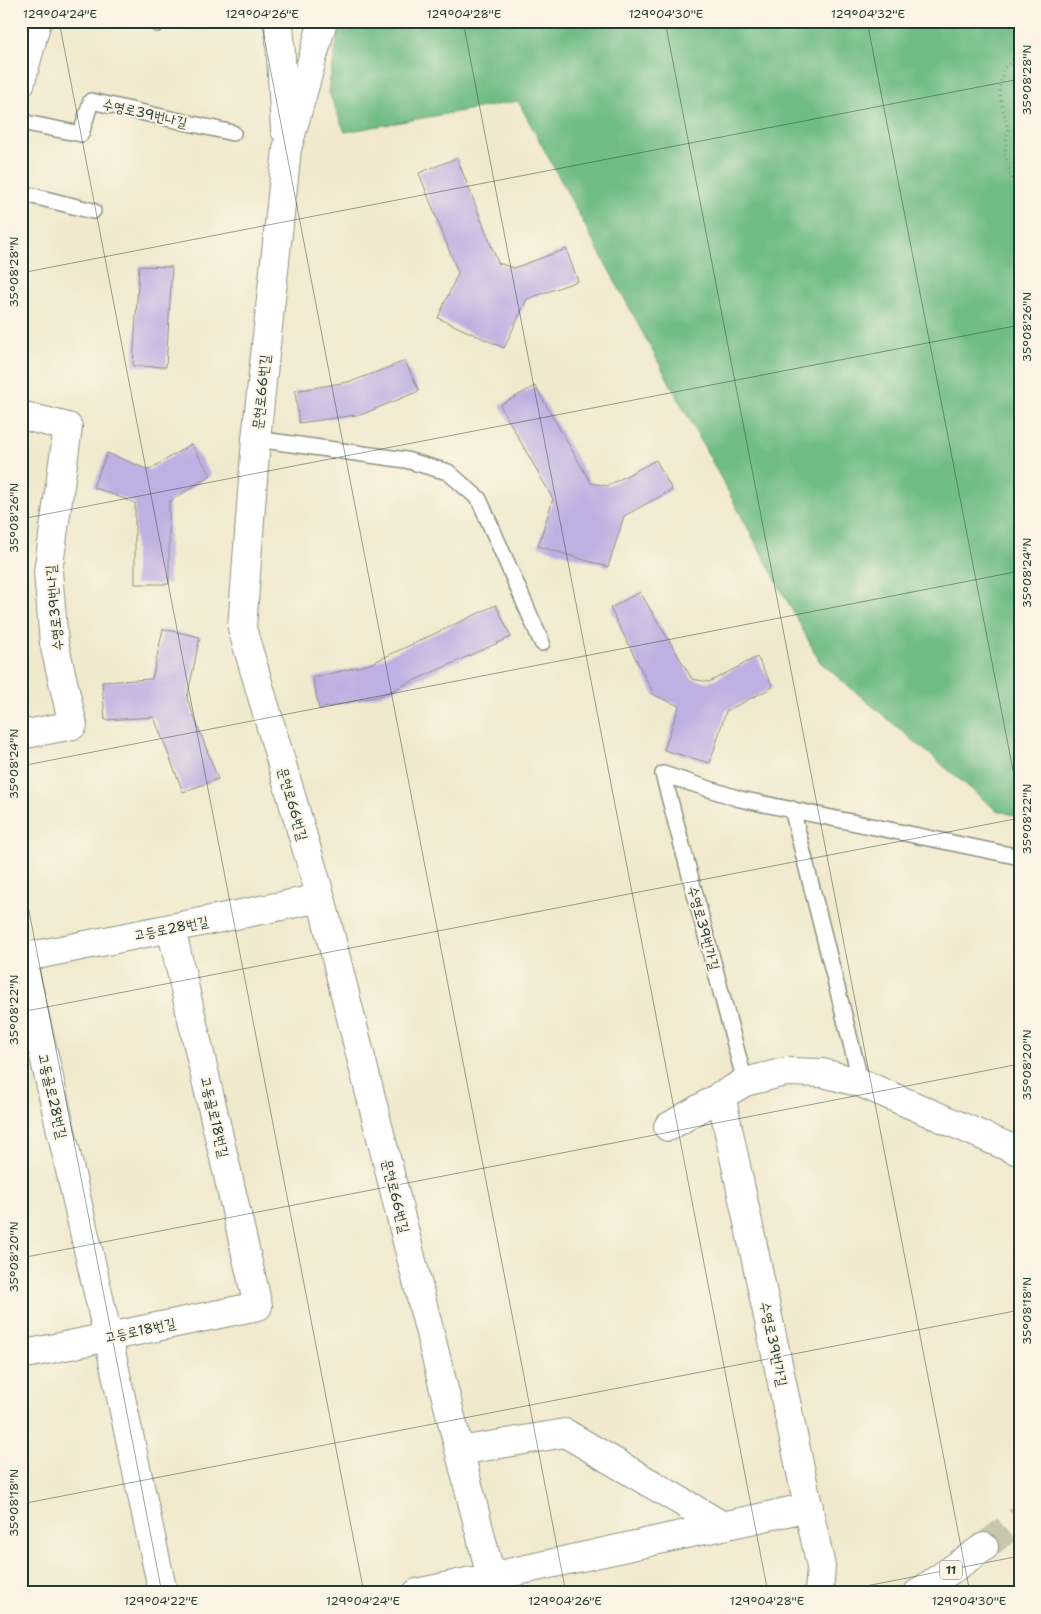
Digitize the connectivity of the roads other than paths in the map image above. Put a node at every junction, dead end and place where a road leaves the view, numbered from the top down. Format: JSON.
{"nodes":[{"id":1,"x":37,"y":21,"type":"edge"},
{"id":2,"x":279,"y":21,"type":"edge"},
{"id":3,"x":323,"y":21,"type":"edge"},
{"id":4,"x":21,"y":82,"type":"edge"},
{"id":5,"x":21,"y":122,"type":"edge"},
{"id":6,"x":233,"y":133,"type":"dead end"},
{"id":7,"x":287,"y":149,"type":"junction"},
{"id":8,"x":21,"y":193,"type":"edge"},
{"id":9,"x":93,"y":211,"type":"dead end"},
{"id":10,"x":21,"y":415,"type":"edge"},
{"id":11,"x":256,"y":439,"type":"junction"},
{"id":12,"x":542,"y":643,"type":"dead end"},
{"id":13,"x":21,"y":734,"type":"edge"},
{"id":14,"x":792,"y":809,"type":"junction"},
{"id":15,"x":1020,"y":857,"type":"edge"},
{"id":16,"x":321,"y":898,"type":"junction"},
{"id":17,"x":171,"y":928,"type":"junction"},
{"id":18,"x":21,"y":957,"type":"edge"},
{"id":19,"x":745,"y":1082,"type":"junction"},
{"id":20,"x":861,"y":1083,"type":"junction"},
{"id":21,"x":721,"y":1095,"type":"junction"},
{"id":22,"x":668,"y":1127,"type":"dead end"},
{"id":23,"x":1020,"y":1152,"type":"edge"},
{"id":24,"x":258,"y":1306,"type":"joint"},
{"id":25,"x":108,"y":1337,"type":"junction"},
{"id":26,"x":21,"y":1355,"type":"edge"},
{"id":27,"x":460,"y":1452,"type":"junction"},
{"id":28,"x":809,"y":1507,"type":"junction"},
{"id":29,"x":723,"y":1526,"type":"junction"},
{"id":30,"x":984,"y":1547,"type":"tunnel mouth"},
{"id":31,"x":491,"y":1576,"type":"junction"},
{"id":32,"x":163,"y":1593,"type":"edge"},
{"id":33,"x":417,"y":1593,"type":"edge"},
{"id":34,"x":819,"y":1593,"type":"edge"},
{"id":35,"x":918,"y":1593,"type":"edge"}],
"edges":[{"from":1,"to":4,"type":"main road"},
{"from":2,"to":7,"type":"main road"},
{"from":3,"to":7,"type":"main road","name":"문현로66번길"},
{"from":5,"to":6,"type":"lane","name":"수영로39번나길"},
{"from":7,"to":11,"type":"main road","name":"문현로66번길"},
{"from":8,"to":9,"type":"lane"},
{"from":10,"to":13,"type":"main road","name":"수영로39번나길"},
{"from":11,"to":12,"type":"lane"},
{"from":11,"to":16,"type":"main road","name":"문현로66번길"},
{"from":14,"to":15,"type":"lane"},
{"from":14,"to":19,"type":"lane","name":"수영로39번가길"},
{"from":14,"to":20,"type":"lane"},
{"from":16,"to":17,"type":"main road","name":"고등로28번길"},
{"from":16,"to":27,"type":"main road","name":"문현로66번길"},
{"from":17,"to":18,"type":"main road","name":"고등로28번길"},
{"from":17,"to":24,"type":"main road","name":"고동골로18번길"},
{"from":18,"to":25,"type":"main road","name":"고동골로28번길"},
{"from":19,"to":20,"type":"main road"},
{"from":19,"to":21,"type":"main road"},
{"from":20,"to":23,"type":"main road"},
{"from":21,"to":22,"type":"main road"},
{"from":21,"to":28,"type":"main road","name":"수영로39번가길"},
{"from":24,"to":25,"type":"main road","name":"고등로18번길"},
{"from":25,"to":26,"type":"main road","name":"고등로18번길"},
{"from":25,"to":32,"type":"main road"},
{"from":27,"to":29,"type":"main road"},
{"from":27,"to":31,"type":"main road","name":"문현로66번길"},
{"from":28,"to":29,"type":"main road"},
{"from":28,"to":34,"type":"main road","name":"수영로39번가길"},
{"from":29,"to":31,"type":"main road"},
{"from":30,"to":35,"type":"main road","number":"11"},
{"from":31,"to":33,"type":"main road"}]}
